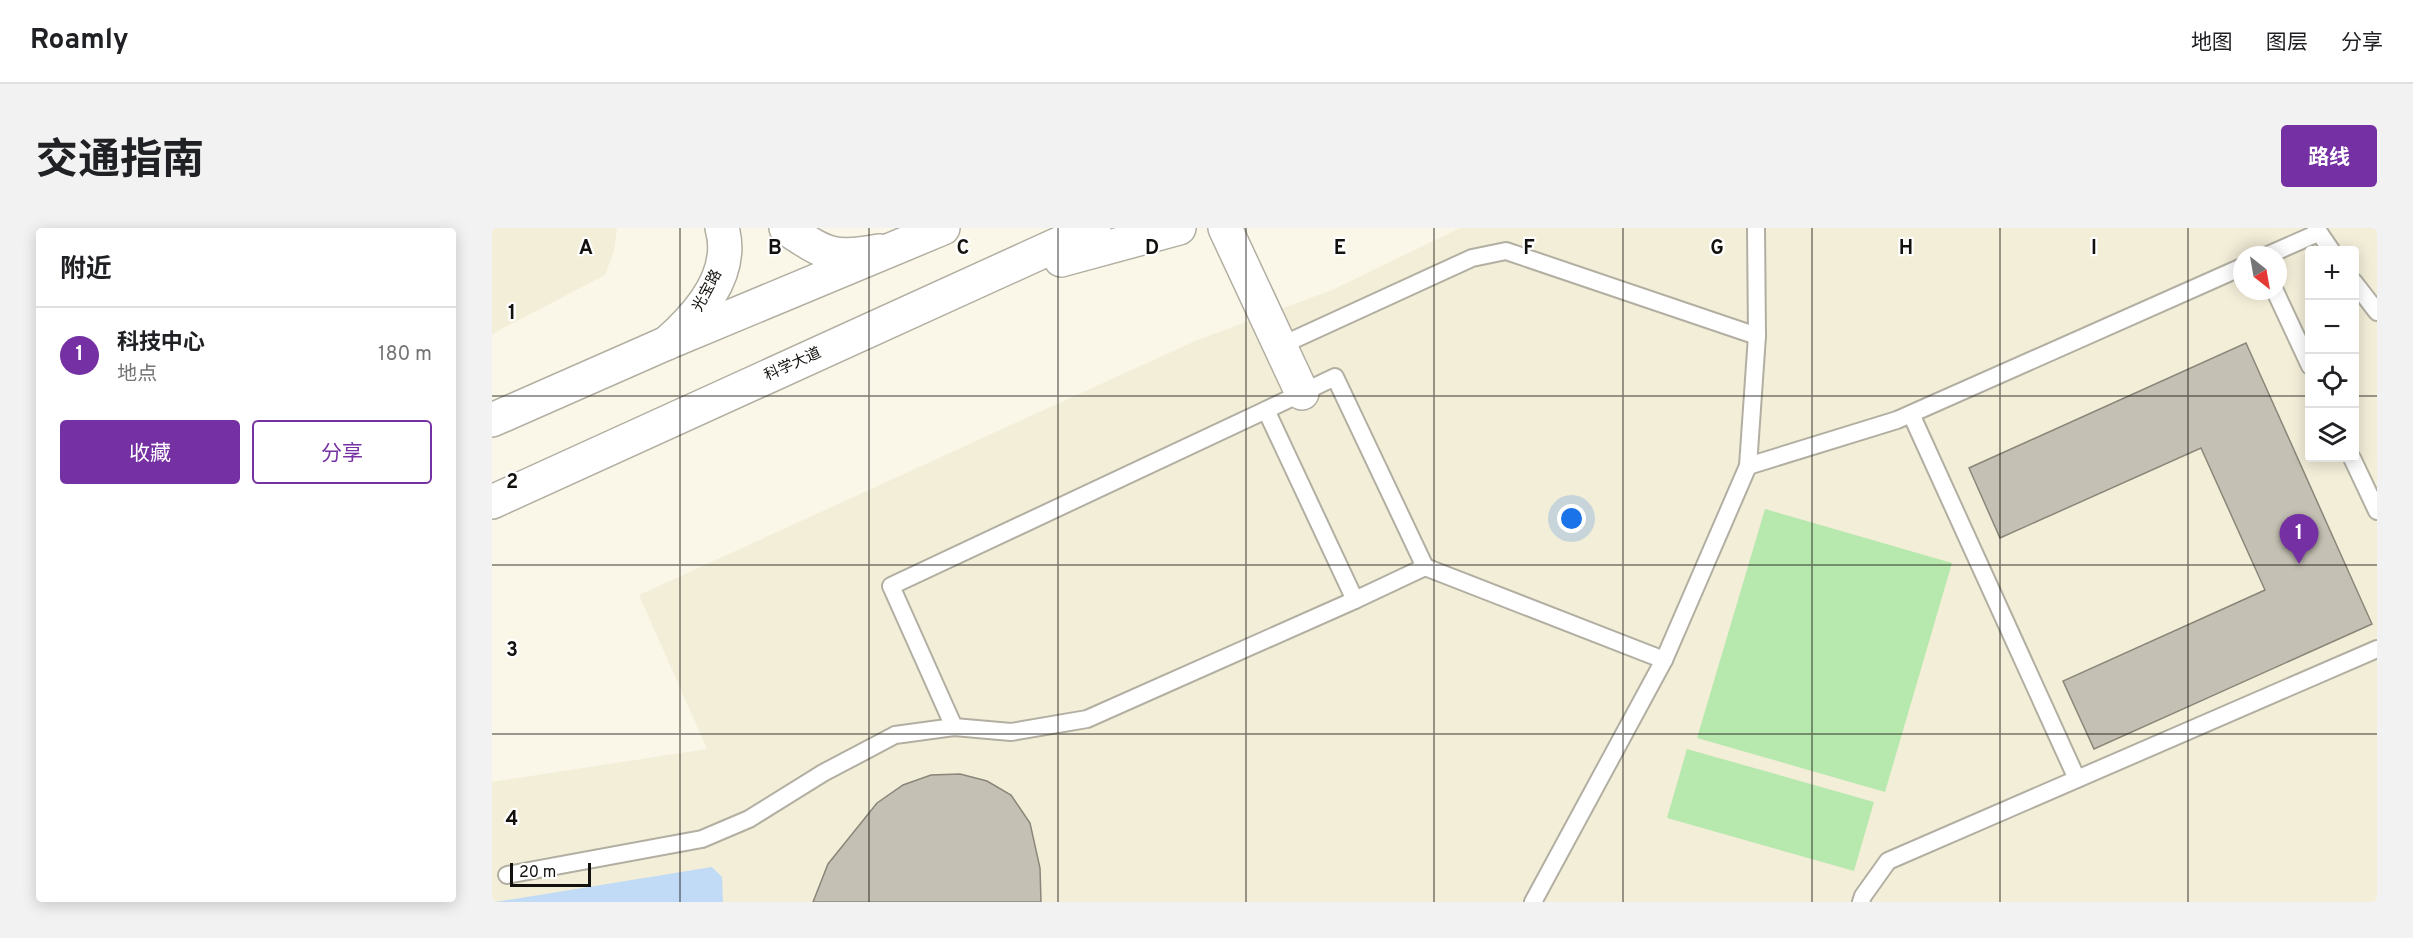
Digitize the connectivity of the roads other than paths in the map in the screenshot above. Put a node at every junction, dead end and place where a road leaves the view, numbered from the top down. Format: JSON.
{"nodes":[{"id":1,"x":722,"y":228,"type":"edge"},
{"id":2,"x":786,"y":228,"type":"edge"},
{"id":3,"x":931,"y":228,"type":"edge"},
{"id":4,"x":943,"y":228,"type":"edge"},
{"id":5,"x":1094,"y":228,"type":"edge"},
{"id":6,"x":1179,"y":228,"type":"edge"},
{"id":7,"x":1225,"y":228,"type":"edge"},
{"id":8,"x":1756,"y":228,"type":"edge"},
{"id":9,"x":2317,"y":230,"type":"edge"},
{"id":10,"x":902,"y":246,"type":"junction"},
{"id":11,"x":2286,"y":246,"type":"edge"},
{"id":12,"x":2328,"y":246,"type":"edge"},
{"id":13,"x":2233,"y":271,"type":"edge"},
{"id":14,"x":972,"y":284,"type":"junction"},
{"id":15,"x":2359,"y":287,"type":"edge"},
{"id":16,"x":2279,"y":300,"type":"edge"},
{"id":17,"x":2377,"y":312,"type":"edge"},
{"id":18,"x":1757,"y":336,"type":"junction"},
{"id":19,"x":667,"y":343,"type":"junction"},
{"id":20,"x":1280,"y":346,"type":"junction"},
{"id":21,"x":2305,"y":355,"type":"edge"},
{"id":22,"x":1302,"y":393,"type":"junction"},
{"id":23,"x":1266,"y":410,"type":"junction"},
{"id":24,"x":1911,"y":414,"type":"junction"},
{"id":25,"x":492,"y":420,"type":"edge"},
{"id":26,"x":2354,"y":462,"type":"edge"},
{"id":27,"x":1749,"y":466,"type":"junction"},
{"id":28,"x":492,"y":502,"type":"edge"},
{"id":29,"x":2377,"y":511,"type":"edge"},
{"id":30,"x":1425,"y":567,"type":"junction"},
{"id":31,"x":1355,"y":600,"type":"junction"},
{"id":32,"x":2377,"y":649,"type":"edge"},
{"id":33,"x":1664,"y":660,"type":"junction"},
{"id":34,"x":954,"y":727,"type":"junction"},
{"id":35,"x":2078,"y":779,"type":"junction"},
{"id":36,"x":507,"y":875,"type":"dead end"},
{"id":37,"x":1533,"y":902,"type":"edge"},
{"id":38,"x":1861,"y":902,"type":"edge"}],
"edges":[{"from":1,"to":19,"type":"main road","name":"光宝路"},
{"from":2,"to":10,"type":"main road"},
{"from":3,"to":10,"type":"main road"},
{"from":4,"to":10,"type":"main road"},
{"from":5,"to":14,"type":"main road","name":"科学大道"},
{"from":6,"to":14,"type":"main road"},
{"from":7,"to":20,"type":"main road"},
{"from":8,"to":18,"type":"lane"},
{"from":9,"to":11,"type":"lane"},
{"from":9,"to":12,"type":"lane"},
{"from":10,"to":19,"type":"main road"},
{"from":13,"to":24,"type":"lane"},
{"from":14,"to":28,"type":"main road","name":"科学大道"},
{"from":15,"to":17,"type":"lane"},
{"from":16,"to":21,"type":"lane"},
{"from":18,"to":20,"type":"lane"},
{"from":18,"to":27,"type":"lane"},
{"from":19,"to":25,"type":"main road"},
{"from":20,"to":22,"type":"main road"},
{"from":22,"to":23,"type":"lane"},
{"from":22,"to":30,"type":"lane"},
{"from":23,"to":31,"type":"lane"},
{"from":23,"to":34,"type":"lane"},
{"from":24,"to":27,"type":"lane"},
{"from":24,"to":35,"type":"lane"},
{"from":26,"to":29,"type":"lane"},
{"from":27,"to":33,"type":"lane"},
{"from":30,"to":31,"type":"lane"},
{"from":30,"to":33,"type":"lane"},
{"from":31,"to":34,"type":"lane"},
{"from":32,"to":35,"type":"lane"},
{"from":33,"to":37,"type":"lane"},
{"from":34,"to":36,"type":"lane"},
{"from":35,"to":38,"type":"lane"}]}
